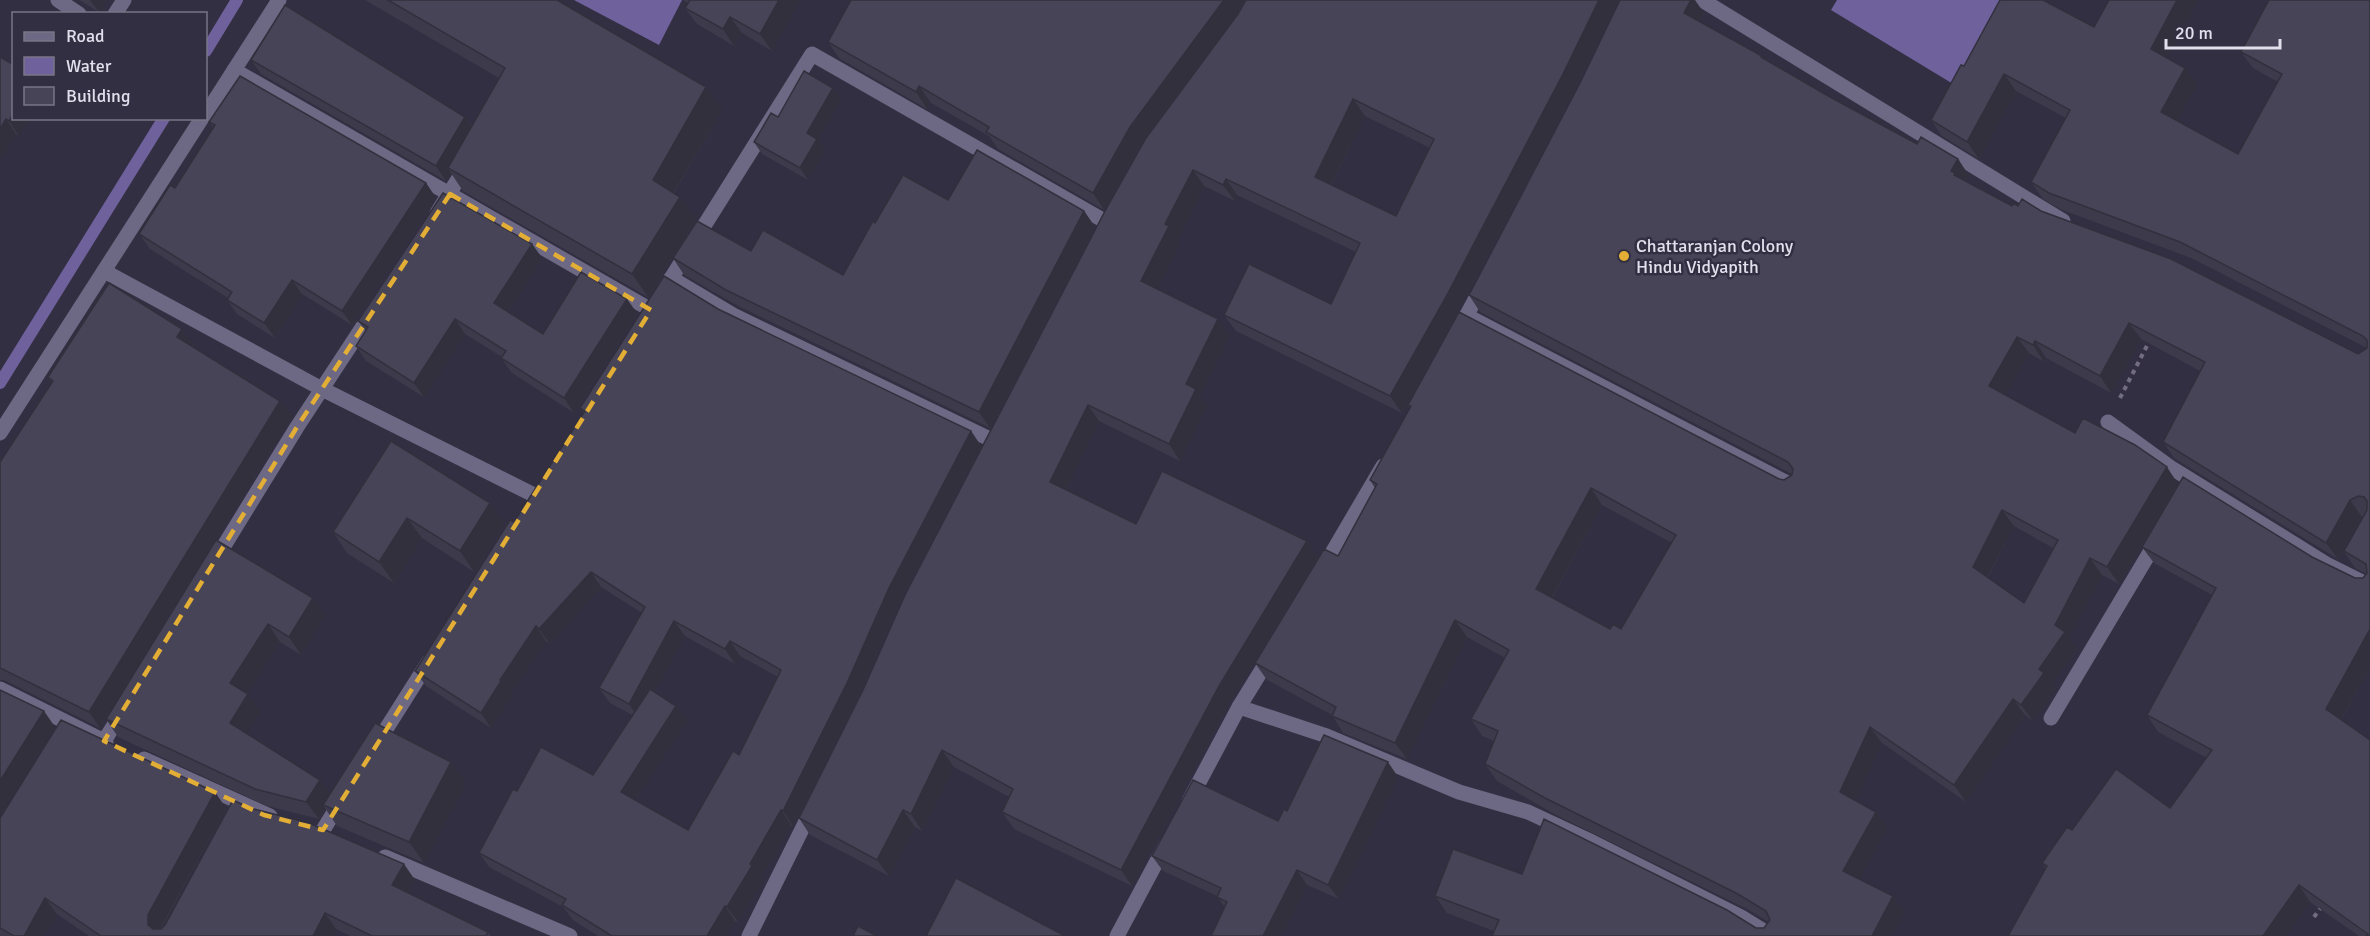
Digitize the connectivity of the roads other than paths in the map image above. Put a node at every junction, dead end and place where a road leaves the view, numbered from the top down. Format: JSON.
{"nodes":[{"id":1,"x":58,"y":0,"type":"edge"},
{"id":2,"x":279,"y":0,"type":"edge"},
{"id":3,"x":1702,"y":0,"type":"edge"},
{"id":4,"x":76,"y":12,"type":"edge"},
{"id":5,"x":234,"y":70,"type":"junction"},
{"id":6,"x":207,"y":112,"type":"edge"},
{"id":7,"x":201,"y":120,"type":"edge"},
{"id":8,"x":472,"y":155,"type":"edge"},
{"id":9,"x":450,"y":194,"type":"junction"},
{"id":10,"x":430,"y":223,"type":"edge"},
{"id":11,"x":1108,"y":224,"type":"edge"},
{"id":12,"x":2078,"y":226,"type":"edge"},
{"id":13,"x":104,"y":271,"type":"junction"},
{"id":14,"x":1489,"y":274,"type":"edge"},
{"id":15,"x":671,"y":278,"type":"junction"},
{"id":16,"x":380,"y":301,"type":"edge"},
{"id":17,"x":1467,"y":316,"type":"junction"},
{"id":18,"x":1449,"y":347,"type":"edge"},
{"id":19,"x":322,"y":389,"type":"junction"},
{"id":20,"x":2108,"y":422,"type":"road end"},
{"id":21,"x":1003,"y":425,"type":"edge"},
{"id":22,"x":0,"y":433,"type":"edge"},
{"id":23,"x":1392,"y":450,"type":"edge"},
{"id":24,"x":1795,"y":487,"type":"edge"},
{"id":25,"x":534,"y":495,"type":"edge"},
{"id":26,"x":2169,"y":520,"type":"edge"},
{"id":27,"x":204,"y":579,"type":"edge"},
{"id":28,"x":1314,"y":584,"type":"edge"},
{"id":29,"x":2370,"y":586,"type":"edge"},
{"id":30,"x":1276,"y":645,"type":"edge"},
{"id":31,"x":439,"y":646,"type":"edge"},
{"id":32,"x":0,"y":689,"type":"edge"},
{"id":33,"x":129,"y":701,"type":"edge"},
{"id":34,"x":1239,"y":707,"type":"junction"},
{"id":35,"x":2051,"y":718,"type":"dead end"},
{"id":36,"x":115,"y":746,"type":"junction"},
{"id":37,"x":366,"y":762,"type":"edge"},
{"id":38,"x":347,"y":791,"type":"edge"},
{"id":39,"x":818,"y":798,"type":"edge"},
{"id":40,"x":1184,"y":811,"type":"edge"},
{"id":41,"x":284,"y":820,"type":"edge"},
{"id":42,"x":304,"y":825,"type":"edge"},
{"id":43,"x":1172,"y":832,"type":"edge"},
{"id":44,"x":366,"y":849,"type":"edge"},
{"id":45,"x":535,"y":930,"type":"edge"},
{"id":46,"x":570,"y":936,"type":"edge"},
{"id":47,"x":749,"y":936,"type":"edge"},
{"id":48,"x":1117,"y":936,"type":"edge"},
{"id":49,"x":1772,"y":936,"type":"edge"}],
"edges":[{"from":1,"to":4,"type":"street"},
{"from":2,"to":5,"type":"street"},
{"from":3,"to":12,"type":"street"},
{"from":5,"to":6,"type":"street"},
{"from":5,"to":9,"type":"street"},
{"from":7,"to":13,"type":"street"},
{"from":8,"to":9,"type":"street"},
{"from":9,"to":10,"type":"street"},
{"from":9,"to":15,"type":"street"},
{"from":11,"to":15,"type":"street"},
{"from":13,"to":19,"type":"street"},
{"from":13,"to":22,"type":"street"},
{"from":14,"to":17,"type":"street"},
{"from":15,"to":21,"type":"street"},
{"from":16,"to":19,"type":"street"},
{"from":17,"to":18,"type":"street"},
{"from":17,"to":24,"type":"street"},
{"from":19,"to":25,"type":"street"},
{"from":19,"to":27,"type":"street"},
{"from":20,"to":29,"type":"street"},
{"from":23,"to":28,"type":"street"},
{"from":26,"to":35,"type":"street"},
{"from":30,"to":34,"type":"street"},
{"from":31,"to":37,"type":"street"},
{"from":32,"to":36,"type":"street"},
{"from":33,"to":36,"type":"street"},
{"from":34,"to":40,"type":"street"},
{"from":34,"to":49,"type":"street"},
{"from":36,"to":41,"type":"street"},
{"from":38,"to":42,"type":"street"},
{"from":39,"to":47,"type":"street"},
{"from":43,"to":48,"type":"street"},
{"from":44,"to":45,"type":"street"},
{"from":45,"to":46,"type":"street"}]}
